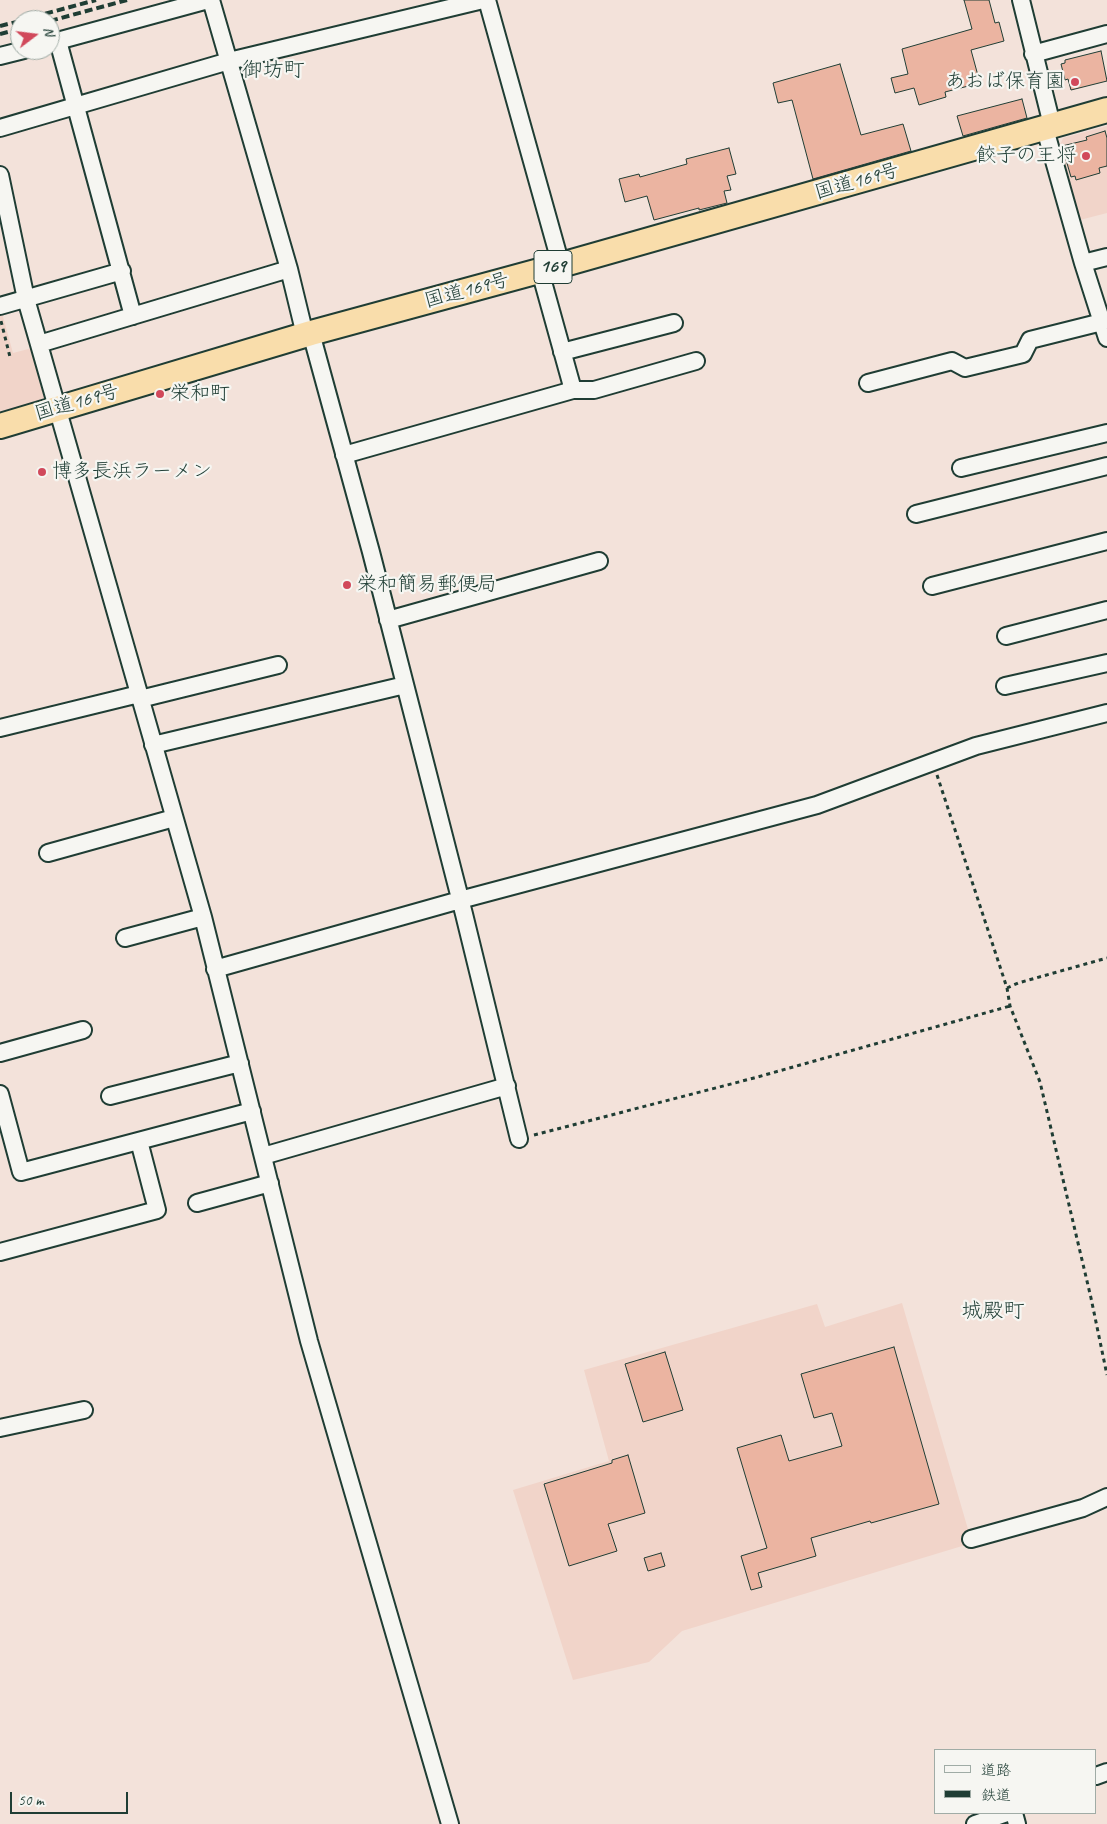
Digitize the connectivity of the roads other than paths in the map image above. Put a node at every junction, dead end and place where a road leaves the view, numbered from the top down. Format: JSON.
{"nodes":[{"id":1,"x":210,"y":0,"type":"edge"},
{"id":2,"x":485,"y":0,"type":"edge"},
{"id":3,"x":1021,"y":0,"type":"edge"},
{"id":4,"x":1107,"y":34,"type":"edge"},
{"id":5,"x":60,"y":40,"type":"edge"},
{"id":6,"x":1033,"y":54,"type":"junction"},
{"id":7,"x":60,"y":59,"type":"edge"},
{"id":8,"x":229,"y":61,"type":"junction"},
{"id":9,"x":76,"y":106,"type":"junction"},
{"id":10,"x":1107,"y":110,"type":"edge"},
{"id":11,"x":1048,"y":127,"type":"junction"},
{"id":12,"x":0,"y":128,"type":"edge"},
{"id":13,"x":1,"y":184,"type":"edge"},
{"id":14,"x":1107,"y":257,"type":"edge"},
{"id":15,"x":1083,"y":263,"type":"junction"},
{"id":16,"x":550,"y":268,"type":"junction"},
{"id":17,"x":289,"y":269,"type":"junction"},
{"id":18,"x":122,"y":272,"type":"junction"},
{"id":19,"x":26,"y":299,"type":"junction"},
{"id":20,"x":0,"y":306,"type":"edge"},
{"id":21,"x":133,"y":316,"type":"junction"},
{"id":22,"x":674,"y":323,"type":"dead end"},
{"id":23,"x":1104,"y":330,"type":"edge"},
{"id":24,"x":308,"y":334,"type":"junction"},
{"id":25,"x":39,"y":344,"type":"junction"},
{"id":26,"x":562,"y":352,"type":"junction"},
{"id":27,"x":696,"y":361,"type":"dead end"},
{"id":28,"x":868,"y":383,"type":"dead end"},
{"id":29,"x":573,"y":390,"type":"junction"},
{"id":30,"x":57,"y":410,"type":"junction"},
{"id":31,"x":0,"y":426,"type":"edge"},
{"id":32,"x":1107,"y":433,"type":"edge"},
{"id":33,"x":344,"y":455,"type":"junction"},
{"id":34,"x":1107,"y":466,"type":"edge"},
{"id":35,"x":961,"y":468,"type":"dead end"},
{"id":36,"x":916,"y":514,"type":"dead end"},
{"id":37,"x":1107,"y":541,"type":"edge"},
{"id":38,"x":599,"y":561,"type":"dead end"},
{"id":39,"x":932,"y":586,"type":"dead end"},
{"id":40,"x":1107,"y":610,"type":"edge"},
{"id":41,"x":388,"y":620,"type":"junction"},
{"id":42,"x":1006,"y":636,"type":"dead end"},
{"id":43,"x":1107,"y":662,"type":"edge"},
{"id":44,"x":278,"y":664,"type":"dead end"},
{"id":45,"x":405,"y":686,"type":"junction"},
{"id":46,"x":1005,"y":686,"type":"dead end"},
{"id":47,"x":139,"y":696,"type":"junction"},
{"id":48,"x":1107,"y":712,"type":"edge"},
{"id":49,"x":0,"y":728,"type":"edge"},
{"id":50,"x":153,"y":745,"type":"junction"},
{"id":51,"x":174,"y":818,"type":"junction"},
{"id":52,"x":48,"y":853,"type":"dead end"},
{"id":53,"x":460,"y":900,"type":"junction"},
{"id":54,"x":203,"y":916,"type":"junction"},
{"id":55,"x":125,"y":938,"type":"dead end"},
{"id":56,"x":215,"y":969,"type":"junction"},
{"id":57,"x":83,"y":1030,"type":"dead end"},
{"id":58,"x":0,"y":1053,"type":"edge"},
{"id":59,"x":240,"y":1063,"type":"junction"},
{"id":60,"x":507,"y":1086,"type":"junction"},
{"id":61,"x":0,"y":1094,"type":"edge"},
{"id":62,"x":110,"y":1096,"type":"dead end"},
{"id":63,"x":252,"y":1111,"type":"junction"},
{"id":64,"x":518,"y":1139,"type":"road end"},
{"id":65,"x":139,"y":1141,"type":"junction"},
{"id":66,"x":263,"y":1156,"type":"junction"},
{"id":67,"x":270,"y":1183,"type":"junction"},
{"id":68,"x":197,"y":1203,"type":"dead end"},
{"id":69,"x":0,"y":1252,"type":"edge"},
{"id":70,"x":84,"y":1410,"type":"dead end"},
{"id":71,"x":0,"y":1428,"type":"edge"},
{"id":72,"x":1107,"y":1497,"type":"edge"},
{"id":73,"x":971,"y":1539,"type":"dead end"},
{"id":74,"x":1004,"y":1814,"type":"edge"},
{"id":75,"x":450,"y":1824,"type":"edge"},
{"id":76,"x":975,"y":1824,"type":"edge"}],
"edges":[{"from":1,"to":5,"type":"street"},
{"from":1,"to":8,"type":"street"},
{"from":2,"to":8,"type":"street"},
{"from":2,"to":16,"type":"street"},
{"from":3,"to":6,"type":"street"},
{"from":4,"to":6,"type":"street"},
{"from":6,"to":11,"type":"street"},
{"from":7,"to":9,"type":"street"},
{"from":8,"to":9,"type":"street"},
{"from":8,"to":17,"type":"street"},
{"from":9,"to":12,"type":"street"},
{"from":9,"to":18,"type":"street"},
{"from":10,"to":11,"type":"highway","name":"国道169号","number":"169"},
{"from":11,"to":15,"type":"street"},
{"from":11,"to":16,"type":"highway","name":"国道169号","number":"169"},
{"from":13,"to":19,"type":"street"},
{"from":14,"to":15,"type":"street"},
{"from":15,"to":23,"type":"street"},
{"from":16,"to":24,"type":"highway","name":"国道169号","number":"169"},
{"from":16,"to":26,"type":"street"},
{"from":17,"to":21,"type":"street"},
{"from":17,"to":24,"type":"street"},
{"from":18,"to":19,"type":"street"},
{"from":18,"to":21,"type":"street"},
{"from":19,"to":20,"type":"street"},
{"from":19,"to":25,"type":"street"},
{"from":21,"to":25,"type":"street"},
{"from":22,"to":26,"type":"street"},
{"from":23,"to":28,"type":"street"},
{"from":24,"to":30,"type":"highway","name":"国道169号","number":"169"},
{"from":24,"to":33,"type":"street"},
{"from":25,"to":30,"type":"street"},
{"from":26,"to":29,"type":"street"},
{"from":27,"to":29,"type":"street"},
{"from":29,"to":33,"type":"street"},
{"from":30,"to":31,"type":"highway","name":"国道169号","number":"169"},
{"from":30,"to":47,"type":"street"},
{"from":32,"to":35,"type":"street"},
{"from":33,"to":41,"type":"street"},
{"from":34,"to":36,"type":"street"},
{"from":37,"to":39,"type":"street"},
{"from":38,"to":41,"type":"street"},
{"from":40,"to":42,"type":"street"},
{"from":41,"to":45,"type":"street"},
{"from":43,"to":46,"type":"street"},
{"from":44,"to":47,"type":"street"},
{"from":45,"to":50,"type":"street"},
{"from":45,"to":53,"type":"street"},
{"from":47,"to":49,"type":"street"},
{"from":47,"to":50,"type":"street"},
{"from":48,"to":53,"type":"street"},
{"from":50,"to":51,"type":"street"},
{"from":51,"to":52,"type":"street"},
{"from":51,"to":54,"type":"street"},
{"from":53,"to":56,"type":"street"},
{"from":53,"to":60,"type":"street"},
{"from":54,"to":55,"type":"street"},
{"from":54,"to":56,"type":"street"},
{"from":56,"to":59,"type":"street"},
{"from":57,"to":58,"type":"street"},
{"from":59,"to":62,"type":"street"},
{"from":59,"to":63,"type":"street"},
{"from":60,"to":64,"type":"street"},
{"from":60,"to":66,"type":"street"},
{"from":61,"to":65,"type":"street"},
{"from":63,"to":65,"type":"street"},
{"from":63,"to":66,"type":"street"},
{"from":65,"to":69,"type":"street"},
{"from":66,"to":67,"type":"street"},
{"from":67,"to":68,"type":"street"},
{"from":67,"to":75,"type":"street"},
{"from":70,"to":71,"type":"street"},
{"from":72,"to":73,"type":"street"},
{"from":74,"to":76,"type":"street"}]}
